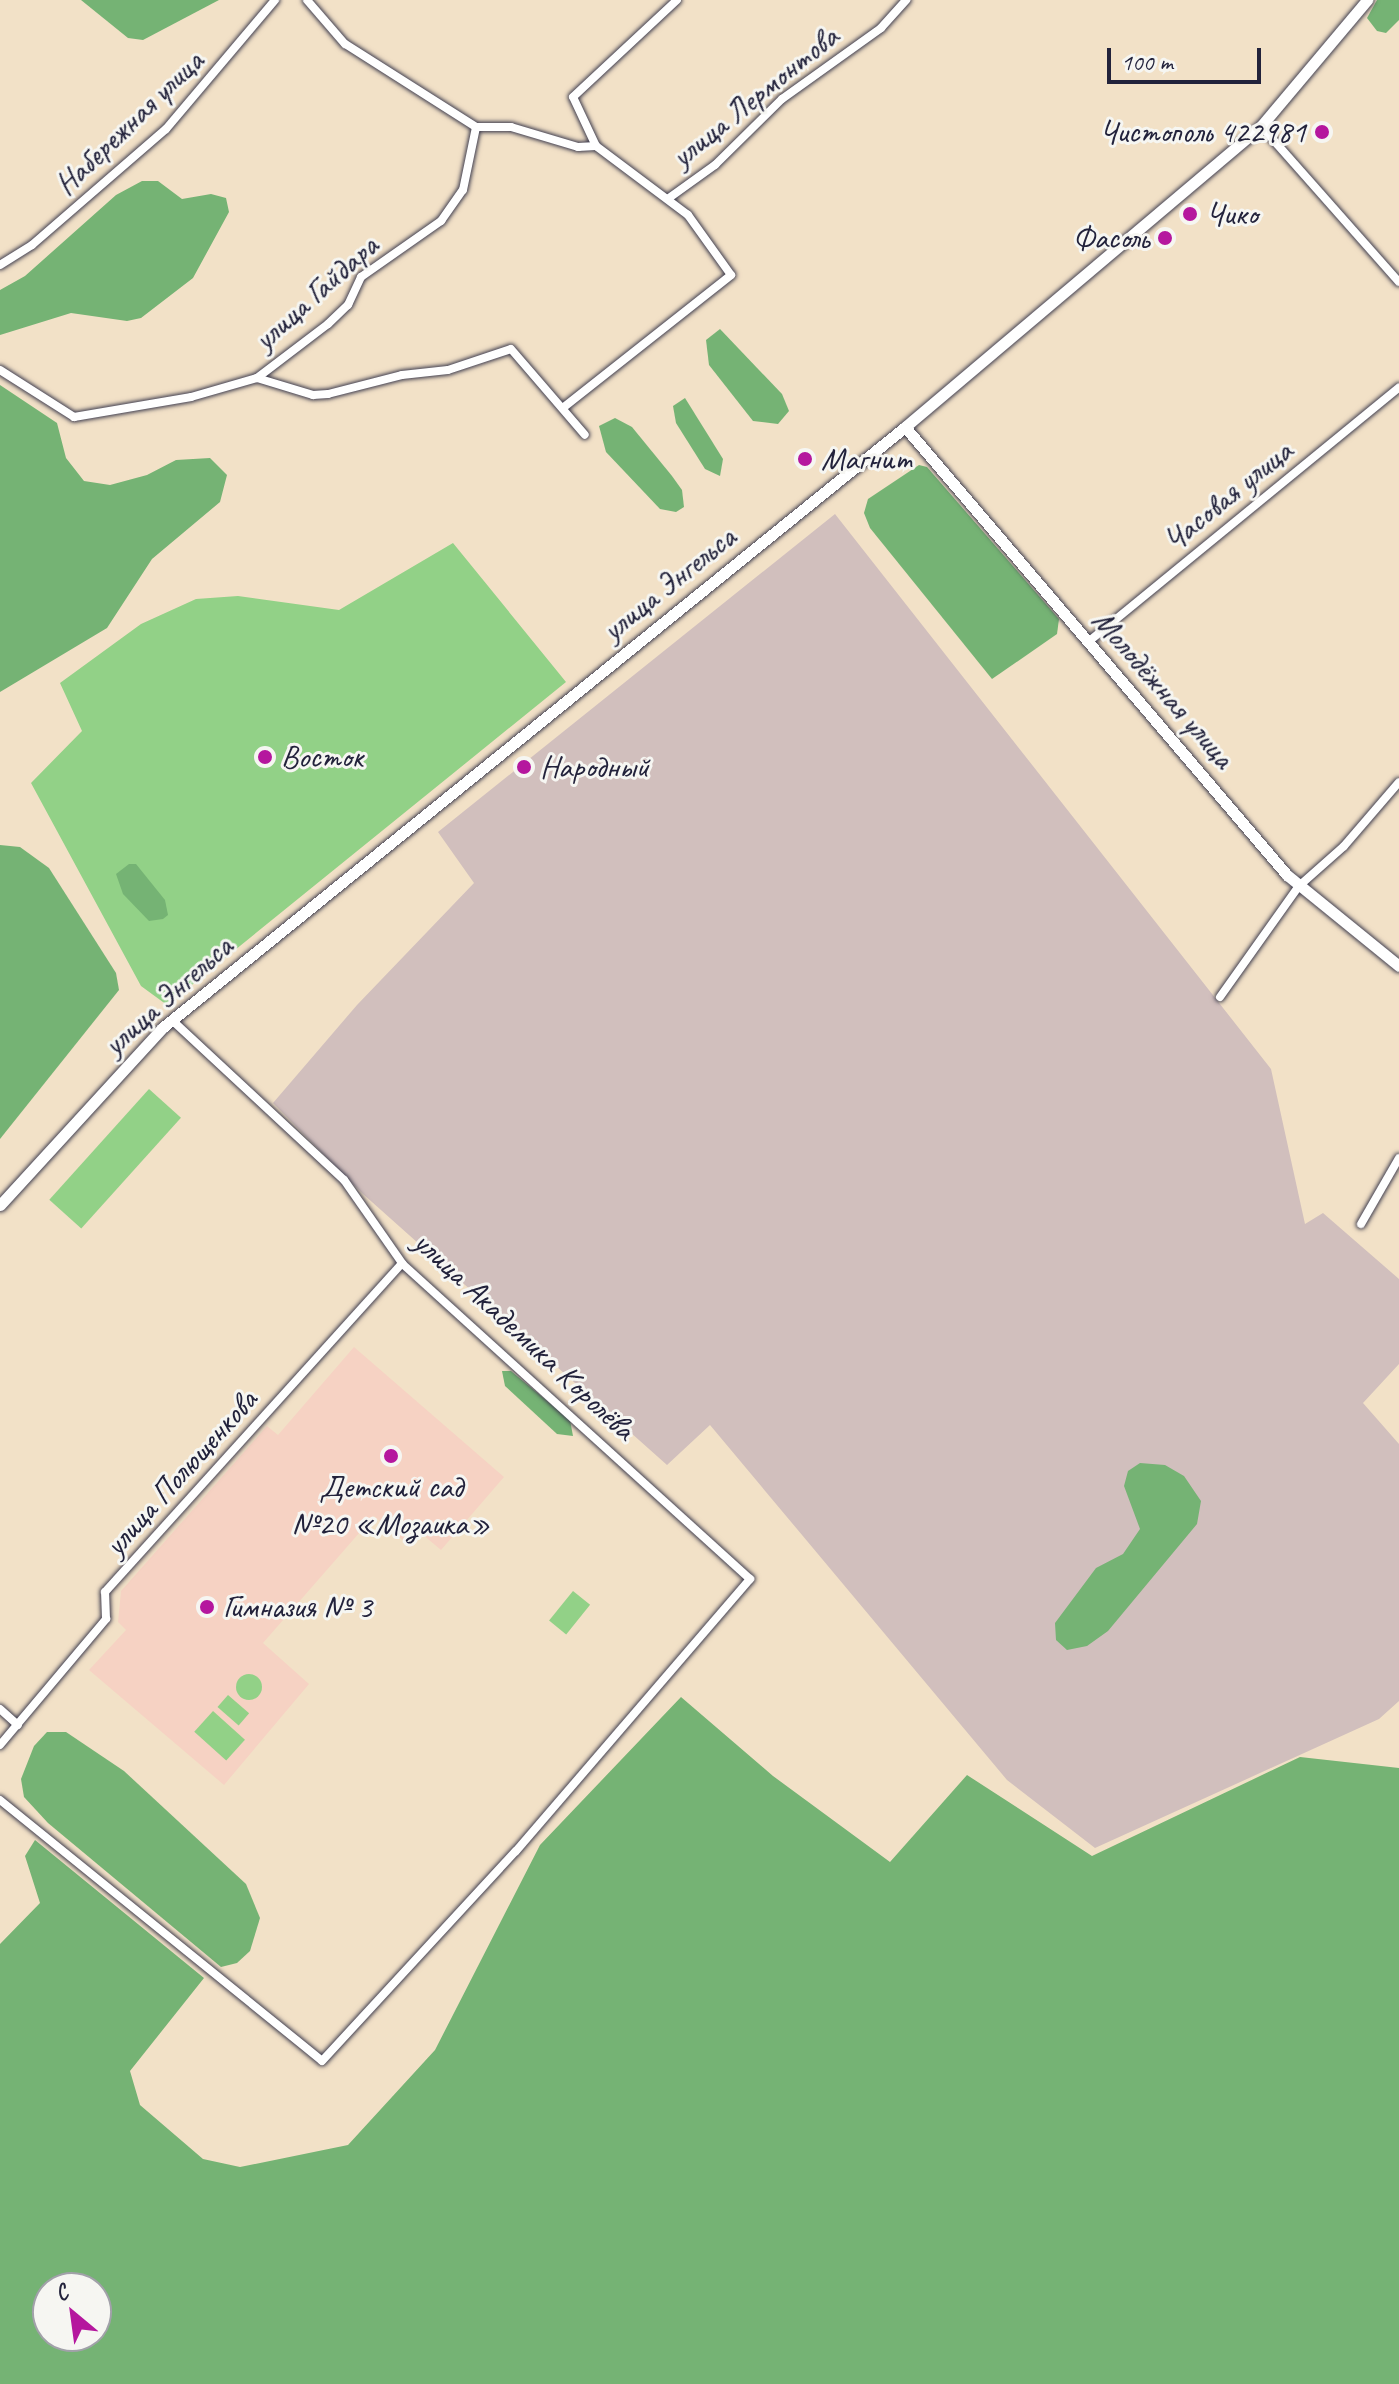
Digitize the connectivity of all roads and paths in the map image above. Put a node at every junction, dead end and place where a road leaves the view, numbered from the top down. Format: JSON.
{"nodes":[{"id":1,"x":275,"y":0,"type":"edge"},
{"id":2,"x":307,"y":0,"type":"edge"},
{"id":3,"x":677,"y":0,"type":"edge"},
{"id":4,"x":906,"y":0,"type":"edge"},
{"id":5,"x":1367,"y":0,"type":"edge"},
{"id":6,"x":1261,"y":126,"type":"junction"},
{"id":7,"x":476,"y":127,"type":"junction"},
{"id":8,"x":596,"y":146,"type":"junction"},
{"id":9,"x":669,"y":198,"type":"junction"},
{"id":10,"x":0,"y":265,"type":"edge"},
{"id":11,"x":1399,"y":282,"type":"edge"},
{"id":12,"x":0,"y":370,"type":"edge"},
{"id":13,"x":257,"y":378,"type":"junction"},
{"id":14,"x":1399,"y":387,"type":"edge"},
{"id":15,"x":564,"y":407,"type":"junction"},
{"id":16,"x":905,"y":427,"type":"junction"},
{"id":17,"x":585,"y":435,"type":"dead end"},
{"id":18,"x":1088,"y":642,"type":"junction"},
{"id":19,"x":1399,"y":782,"type":"edge"},
{"id":20,"x":1299,"y":886,"type":"junction"},
{"id":21,"x":1399,"y":966,"type":"edge"},
{"id":22,"x":1220,"y":997,"type":"dead end"},
{"id":23,"x":172,"y":1020,"type":"junction"},
{"id":24,"x":1399,"y":1158,"type":"edge"},
{"id":25,"x":0,"y":1205,"type":"edge"},
{"id":26,"x":1361,"y":1224,"type":"dead end"},
{"id":27,"x":402,"y":1263,"type":"junction"},
{"id":28,"x":0,"y":1709,"type":"edge"},
{"id":29,"x":18,"y":1725,"type":"junction"},
{"id":30,"x":0,"y":1745,"type":"edge"},
{"id":31,"x":0,"y":1800,"type":"edge"}],
"edges":[{"from":1,"to":10,"type":"street","name":"Набережная улица"},
{"from":2,"to":7,"type":"street"},
{"from":3,"to":8,"type":"street"},
{"from":4,"to":9,"type":"street","name":"улица Лермонтова"},
{"from":5,"to":6,"type":"main road","name":"улица Энгельса"},
{"from":6,"to":11,"type":"street"},
{"from":6,"to":16,"type":"main road","name":"улица Энгельса"},
{"from":7,"to":8,"type":"street"},
{"from":7,"to":13,"type":"street","name":"улица Гайдара"},
{"from":8,"to":9,"type":"street"},
{"from":9,"to":15,"type":"street"},
{"from":12,"to":13,"type":"street"},
{"from":13,"to":15,"type":"street"},
{"from":14,"to":18,"type":"street","name":"Часовая улица"},
{"from":15,"to":17,"type":"street"},
{"from":16,"to":18,"type":"main road","name":"Молодёжная улица"},
{"from":16,"to":23,"type":"main road","name":"улица Энгельса"},
{"from":18,"to":20,"type":"main road","name":"Молодёжная улица"},
{"from":19,"to":20,"type":"street"},
{"from":20,"to":21,"type":"main road","name":"Молодёжная улица"},
{"from":20,"to":22,"type":"street"},
{"from":23,"to":25,"type":"main road","name":"улица Энгельса"},
{"from":23,"to":27,"type":"street","name":"улица Академика Королёва"},
{"from":24,"to":26,"type":"street"},
{"from":27,"to":29,"type":"street","name":"улица Полющенкова"},
{"from":27,"to":31,"type":"street","name":"улица Академика Королёва"},
{"from":28,"to":29,"type":"street"},
{"from":29,"to":30,"type":"street","name":"улица Полющенкова"}]}
